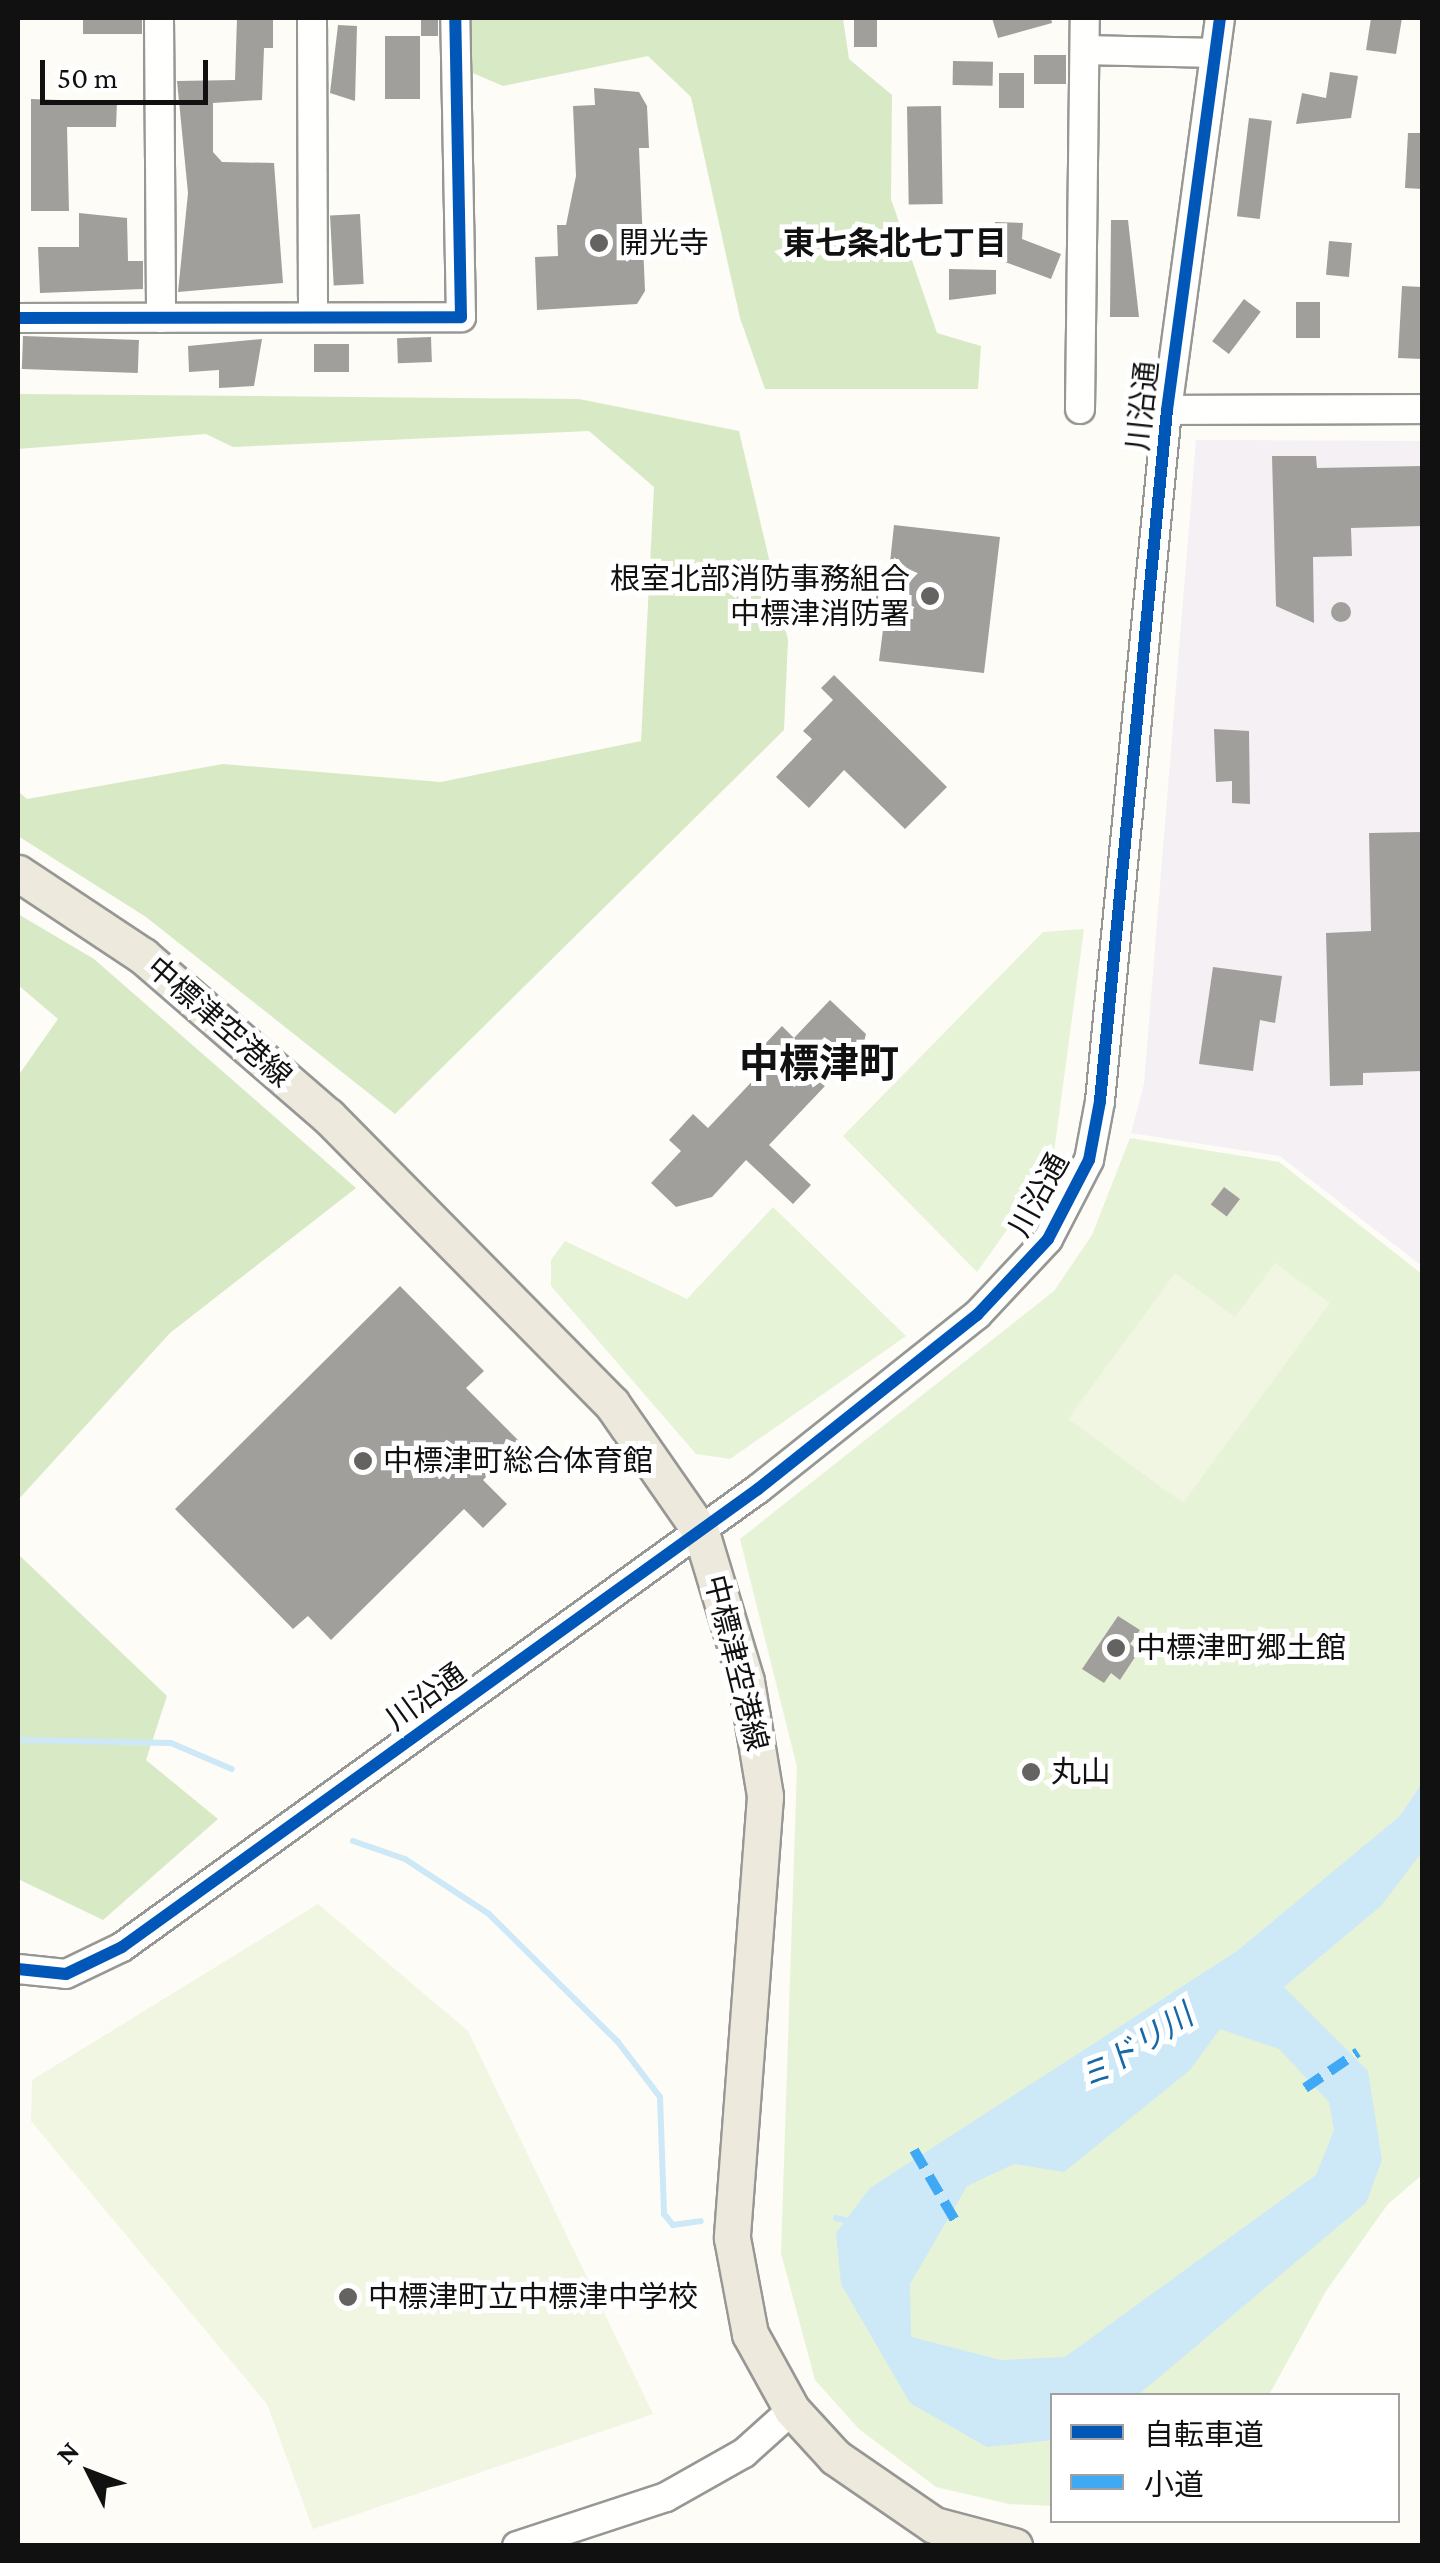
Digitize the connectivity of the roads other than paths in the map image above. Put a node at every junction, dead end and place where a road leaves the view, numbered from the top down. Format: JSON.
{"nodes":[{"id":1,"x":159,"y":18,"type":"edge"},
{"id":2,"x":312,"y":18,"type":"edge"},
{"id":3,"x":455,"y":18,"type":"edge"},
{"id":4,"x":1085,"y":18,"type":"edge"},
{"id":5,"x":1220,"y":18,"type":"edge"},
{"id":6,"x":1085,"y":50,"type":"junction"},
{"id":7,"x":1215,"y":53,"type":"junction"},
{"id":8,"x":313,"y":317,"type":"junction"},
{"id":9,"x":18,"y":318,"type":"edge"},
{"id":10,"x":161,"y":318,"type":"junction"},
{"id":11,"x":1080,"y":409,"type":"dead end"},
{"id":12,"x":1422,"y":409,"type":"edge"},
{"id":13,"x":1167,"y":410,"type":"junction"},
{"id":14,"x":18,"y":873,"type":"edge"},
{"id":15,"x":701,"y":1532,"type":"junction"},
{"id":16,"x":18,"y":1969,"type":"edge"},
{"id":17,"x":792,"y":2410,"type":"junction"},
{"id":18,"x":517,"y":2546,"type":"edge"},
{"id":19,"x":1014,"y":2546,"type":"edge"}],
"edges":[{"from":1,"to":10,"type":"street"},
{"from":2,"to":8,"type":"street"},
{"from":3,"to":8,"type":"street"},
{"from":4,"to":6,"type":"street"},
{"from":5,"to":7,"type":"street","name":"川沿通"},
{"from":6,"to":7,"type":"street"},
{"from":6,"to":11,"type":"street"},
{"from":7,"to":13,"type":"street","name":"川沿通"},
{"from":8,"to":10,"type":"street"},
{"from":9,"to":10,"type":"street"},
{"from":12,"to":13,"type":"street"},
{"from":13,"to":15,"type":"street","name":"川沿通"},
{"from":14,"to":15,"type":"main road","name":"中標津空港線"},
{"from":15,"to":16,"type":"street","name":"川沿通"},
{"from":15,"to":17,"type":"main road","name":"中標津空港線"},
{"from":17,"to":18,"type":"street"},
{"from":17,"to":19,"type":"main road","name":"中標津空港線"}]}
